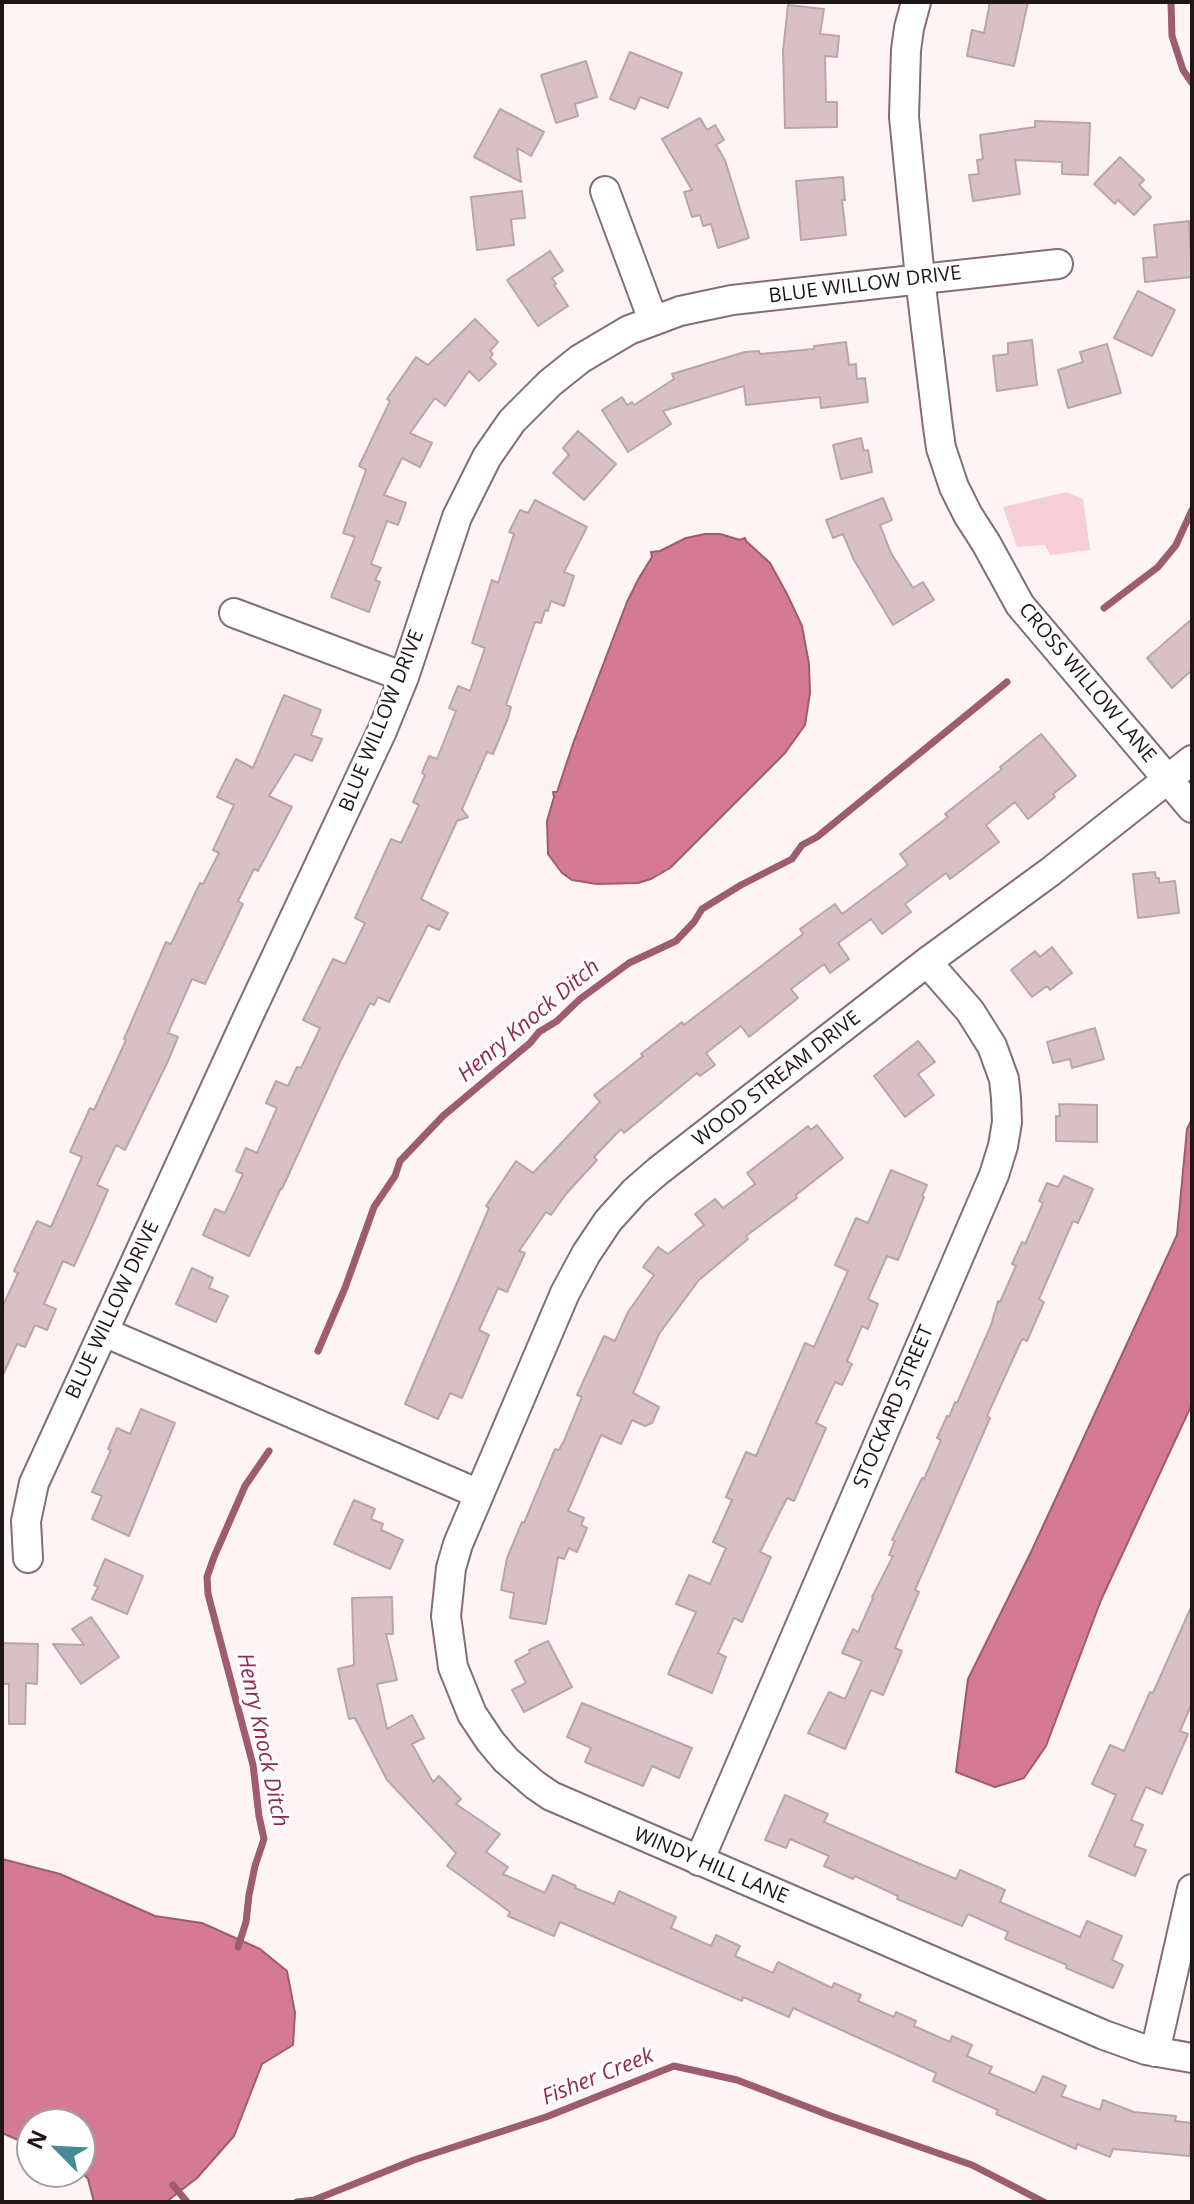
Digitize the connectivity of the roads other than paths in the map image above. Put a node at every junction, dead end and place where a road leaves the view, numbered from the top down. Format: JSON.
{"nodes":[{"id":1,"x":916,"y":2,"type":"edge"},
{"id":2,"x":605,"y":191,"type":"dead end"},
{"id":3,"x":1058,"y":264,"type":"dead end"},
{"id":4,"x":920,"y":278,"type":"junction"},
{"id":5,"x":653,"y":320,"type":"junction"},
{"id":6,"x":234,"y":613,"type":"dead end"},
{"id":7,"x":404,"y":677,"type":"junction"},
{"id":8,"x":1192,"y":760,"type":"edge"},
{"id":9,"x":1168,"y":780,"type":"junction"},
{"id":10,"x":1192,"y":808,"type":"edge"},
{"id":11,"x":927,"y":962,"type":"junction"},
{"id":12,"x":104,"y":1332,"type":"junction"},
{"id":13,"x":479,"y":1494,"type":"junction"},
{"id":14,"x":28,"y":1558,"type":"dead end"},
{"id":15,"x":699,"y":1861,"type":"junction"},
{"id":16,"x":1192,"y":1889,"type":"edge"},
{"id":17,"x":1155,"y":2052,"type":"junction"},
{"id":18,"x":1192,"y":2058,"type":"edge"}],
"edges":[{"from":1,"to":4,"type":"street","name":"CROSS WILLOW LANE"},
{"from":2,"to":5,"type":"street"},
{"from":3,"to":4,"type":"street","name":"BLUE WILLOW DRIVE"},
{"from":4,"to":5,"type":"street","name":"BLUE WILLOW DRIVE"},
{"from":4,"to":9,"type":"street","name":"CROSS WILLOW LANE"},
{"from":5,"to":7,"type":"street","name":"BLUE WILLOW DRIVE"},
{"from":6,"to":7,"type":"street"},
{"from":7,"to":12,"type":"street","name":"BLUE WILLOW DRIVE"},
{"from":8,"to":9,"type":"street","name":"WOOD STREAM DRIVE"},
{"from":9,"to":10,"type":"street","name":"CROSS WILLOW LANE"},
{"from":9,"to":11,"type":"street","name":"WOOD STREAM DRIVE"},
{"from":11,"to":13,"type":"street","name":"WOOD STREAM DRIVE"},
{"from":11,"to":15,"type":"street","name":"STOCKARD STREET"},
{"from":12,"to":13,"type":"street"},
{"from":12,"to":14,"type":"street","name":"BLUE WILLOW DRIVE"},
{"from":13,"to":15,"type":"street","name":"WINDY HILL LANE"},
{"from":15,"to":17,"type":"street","name":"WINDY HILL LANE"},
{"from":16,"to":17,"type":"street"},
{"from":17,"to":18,"type":"street","name":"WINDY HILL LANE"}]}
